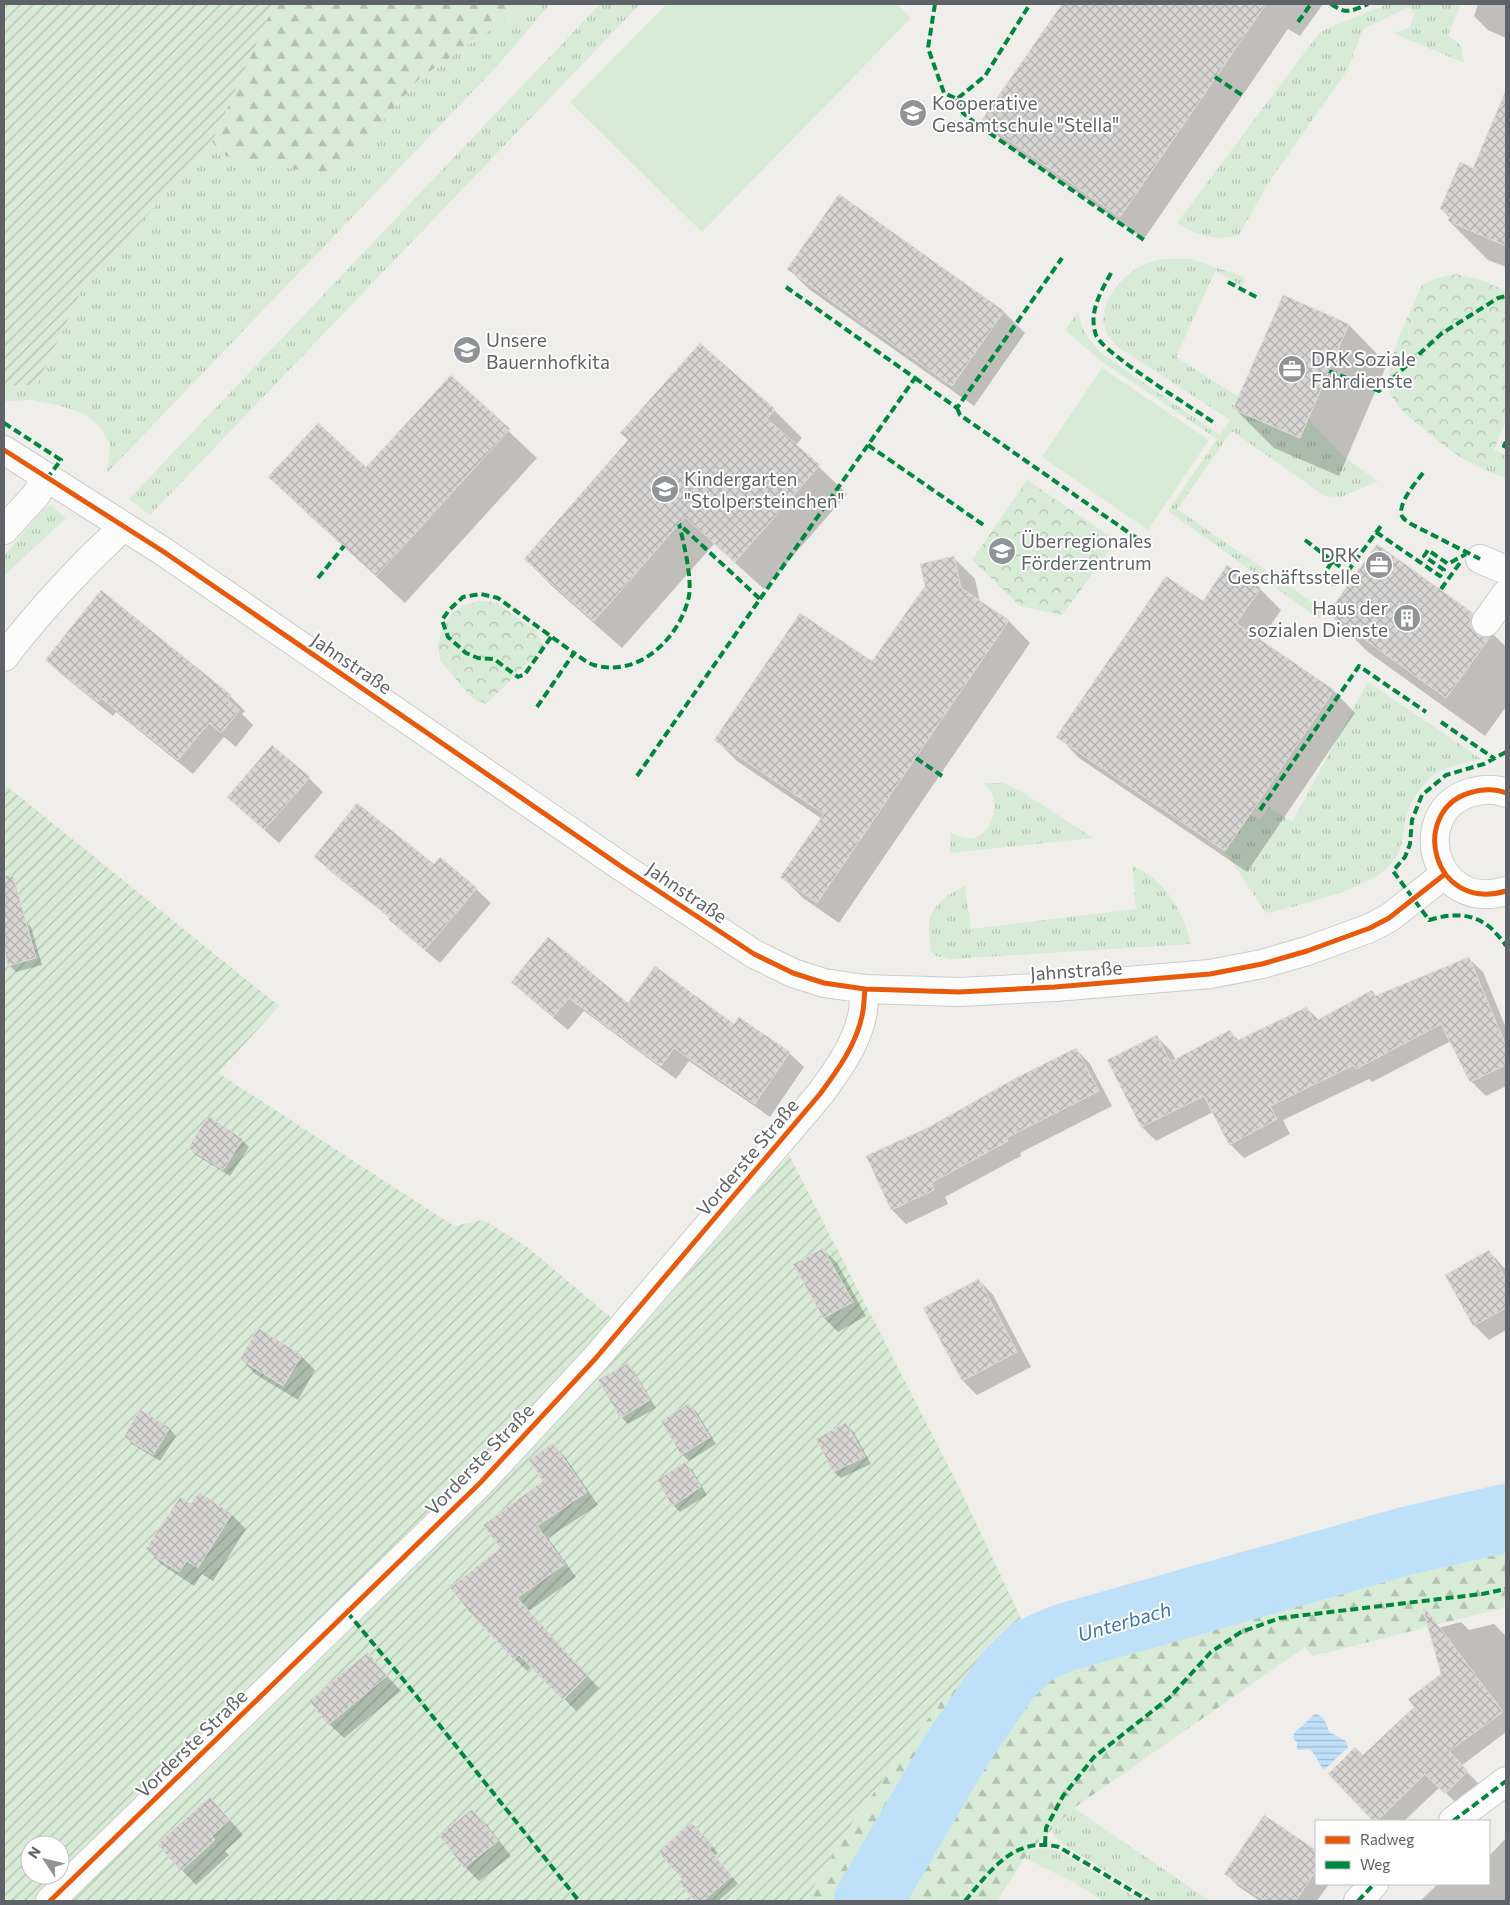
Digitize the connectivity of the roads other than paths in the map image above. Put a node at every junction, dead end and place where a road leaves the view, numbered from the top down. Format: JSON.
{"nodes":[{"id":1,"x":4,"y":450,"type":"edge"},
{"id":2,"x":48,"y":477,"type":"junction"},
{"id":3,"x":123,"y":526,"type":"junction"},
{"id":4,"x":4,"y":530,"type":"edge"},
{"id":5,"x":1480,"y":559,"type":"dead end"},
{"id":6,"x":1506,"y":570,"type":"edge"},
{"id":7,"x":1506,"y":594,"type":"edge"},
{"id":8,"x":1486,"y":622,"type":"dead end"},
{"id":9,"x":4,"y":657,"type":"edge"},
{"id":10,"x":1506,"y":793,"type":"edge"},
{"id":11,"x":1445,"y":874,"type":"junction"},
{"id":12,"x":1506,"y":891,"type":"edge"},
{"id":13,"x":865,"y":990,"type":"junction"},
{"id":14,"x":1506,"y":1781,"type":"edge"},
{"id":15,"x":1453,"y":1820,"type":"edge"},
{"id":16,"x":1373,"y":1885,"type":"edge"},
{"id":17,"x":50,"y":1901,"type":"edge"},
{"id":18,"x":1358,"y":1901,"type":"edge"}],
"edges":[{"from":1,"to":2,"type":"street","name":"Jahnstraße"},
{"from":2,"to":3,"type":"street","name":"Jahnstraße"},
{"from":2,"to":4,"type":"street"},
{"from":3,"to":9,"type":"street"},
{"from":3,"to":13,"type":"street","name":"Jahnstraße"},
{"from":5,"to":6,"type":"street"},
{"from":7,"to":8,"type":"street"},
{"from":10,"to":11,"type":"street"},
{"from":11,"to":12,"type":"street"},
{"from":11,"to":13,"type":"street","name":"Jahnstraße"},
{"from":13,"to":17,"type":"street","name":"Vorderste Straße"},
{"from":14,"to":15,"type":"street"},
{"from":16,"to":18,"type":"street"}]}
